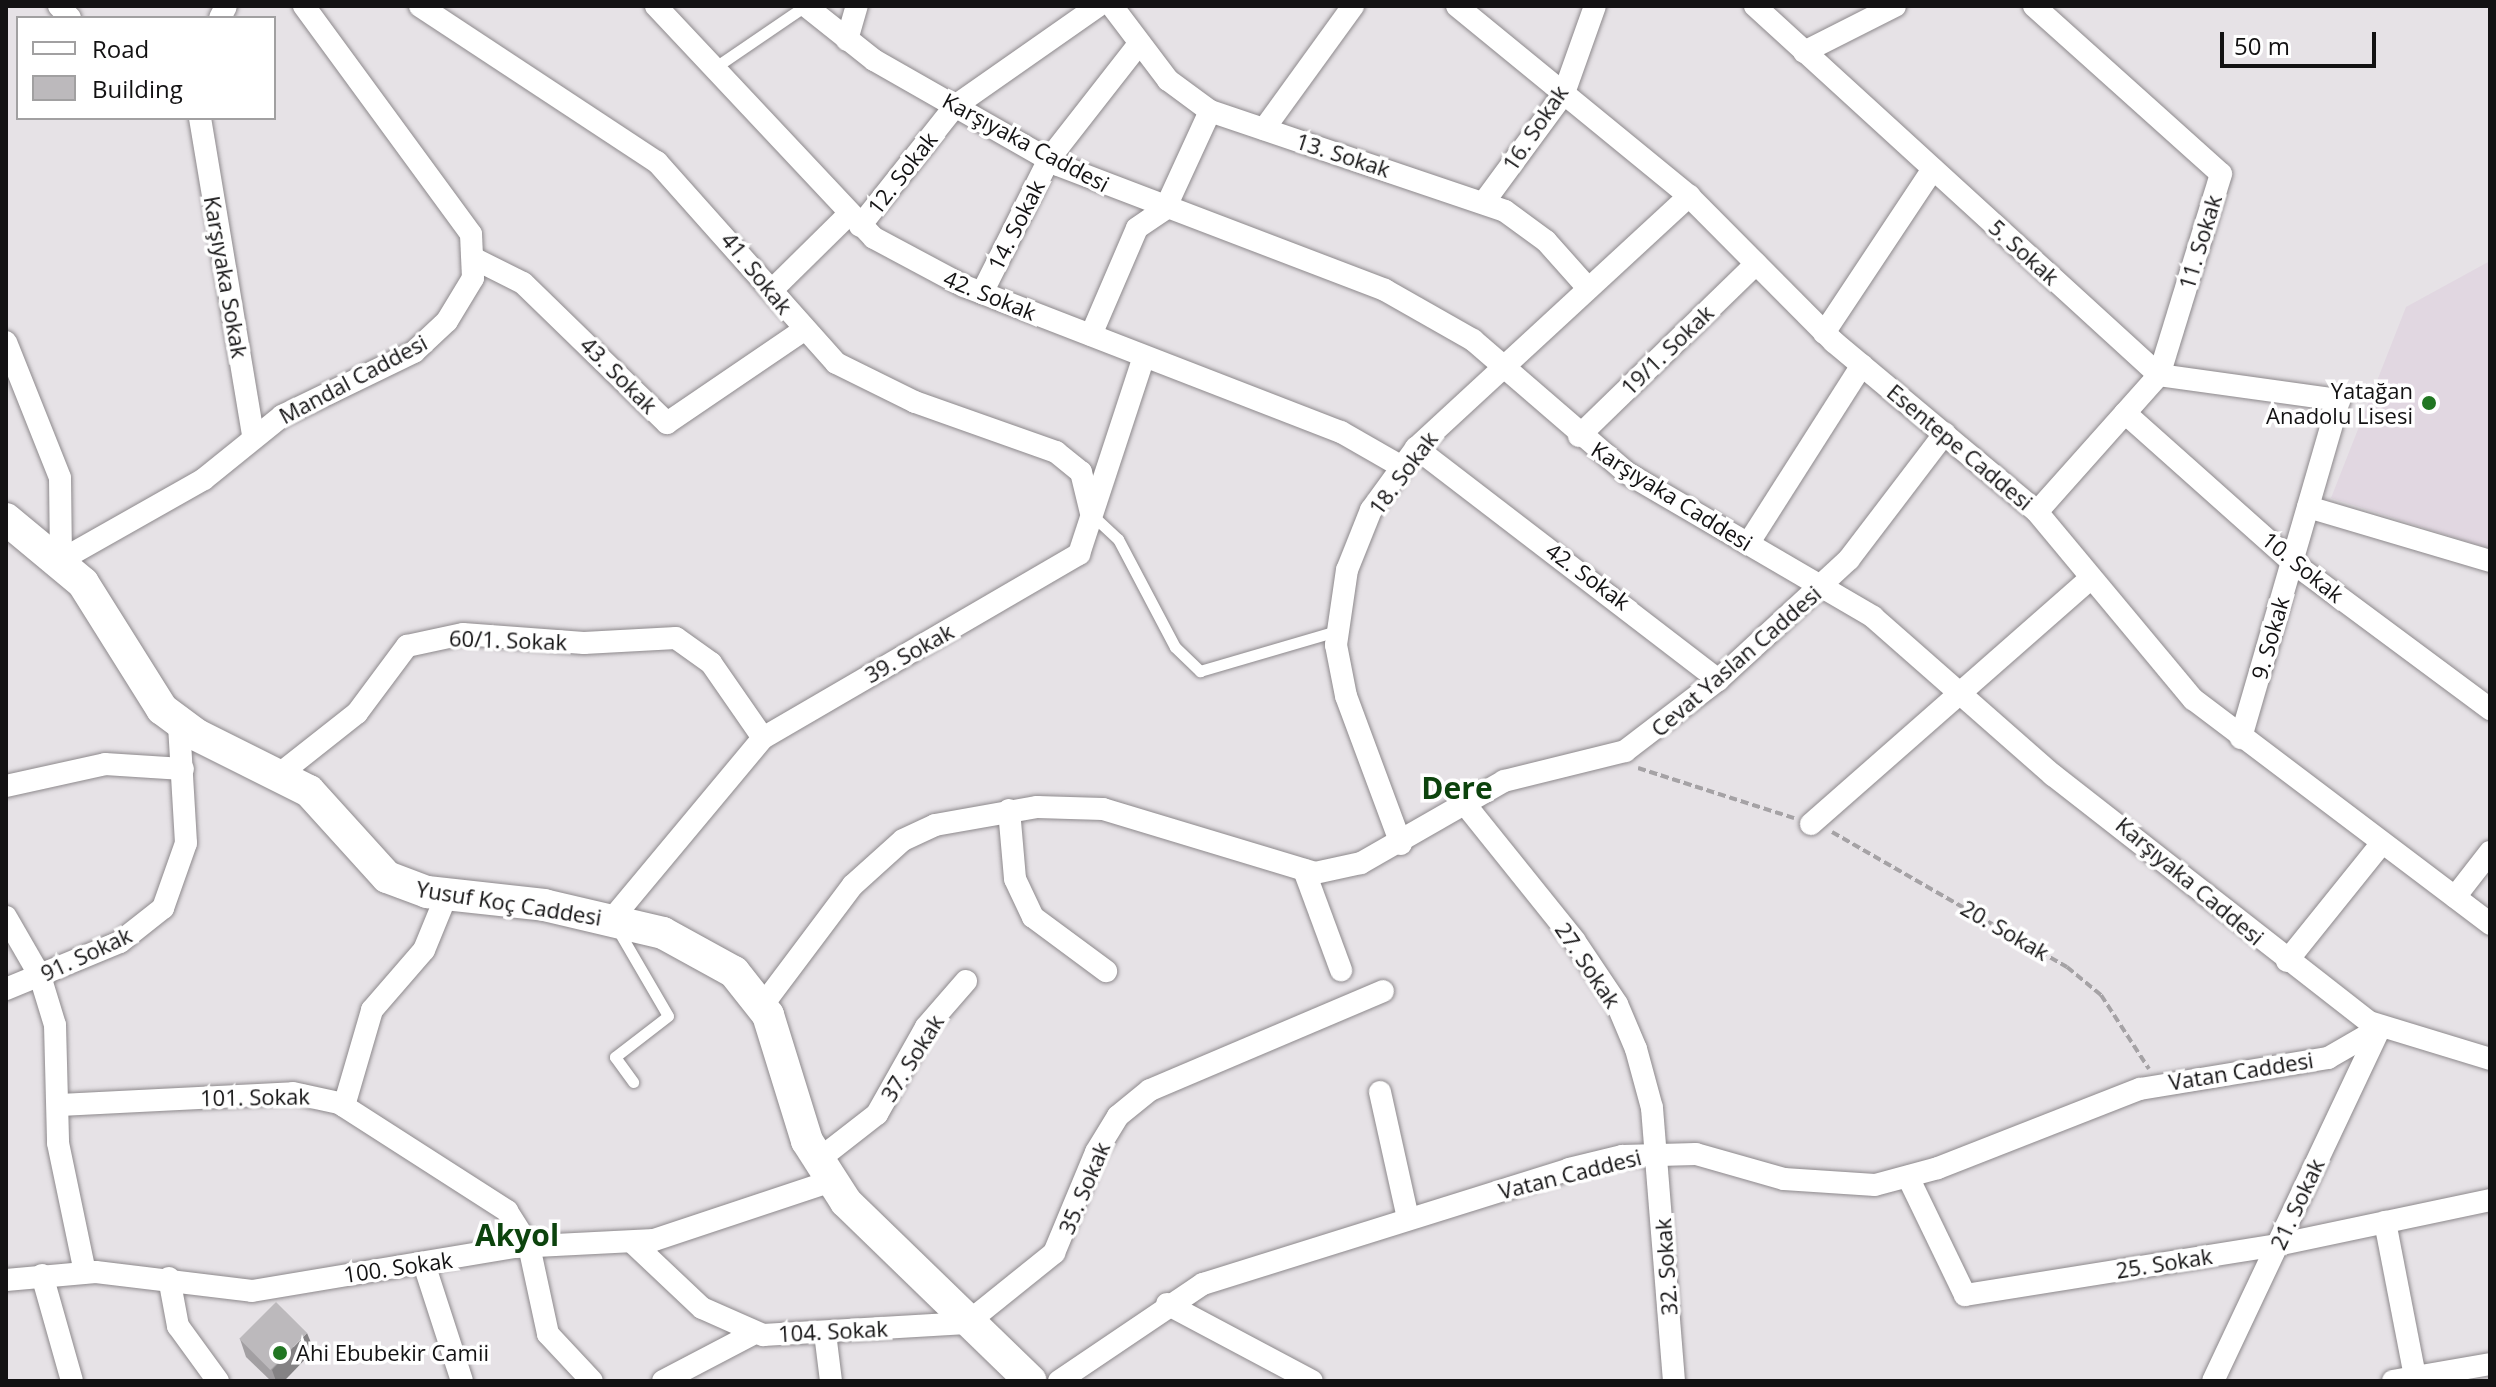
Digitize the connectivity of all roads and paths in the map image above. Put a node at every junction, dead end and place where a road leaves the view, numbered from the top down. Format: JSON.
{"nodes":[{"id":1,"x":304,"y":6,"type":"edge"},
{"id":2,"x":420,"y":6,"type":"edge"},
{"id":3,"x":656,"y":6,"type":"edge"},
{"id":4,"x":806,"y":6,"type":"edge"},
{"id":5,"x":857,"y":6,"type":"edge"},
{"id":6,"x":1098,"y":6,"type":"edge"},
{"id":7,"x":1112,"y":6,"type":"edge"},
{"id":8,"x":1353,"y":6,"type":"edge"},
{"id":9,"x":1457,"y":6,"type":"edge"},
{"id":10,"x":1595,"y":6,"type":"edge"},
{"id":11,"x":1755,"y":6,"type":"edge"},
{"id":12,"x":1895,"y":6,"type":"edge"},
{"id":13,"x":2034,"y":6,"type":"edge"},
{"id":14,"x":847,"y":40,"type":"junction"},
{"id":15,"x":1139,"y":44,"type":"junction"},
{"id":16,"x":1804,"y":52,"type":"junction"},
{"id":17,"x":717,"y":66,"type":"junction"},
{"id":18,"x":1564,"y":93,"type":"junction"},
{"id":19,"x":955,"y":106,"type":"junction"},
{"id":20,"x":1210,"y":111,"type":"junction"},
{"id":21,"x":200,"y":120,"type":"edge"},
{"id":22,"x":1264,"y":129,"type":"junction"},
{"id":23,"x":1049,"y":159,"type":"junction"},
{"id":24,"x":1933,"y":169,"type":"junction"},
{"id":25,"x":1689,"y":196,"type":"junction"},
{"id":26,"x":1484,"y":202,"type":"junction"},
{"id":27,"x":1165,"y":209,"type":"junction"},
{"id":28,"x":853,"y":221,"type":"junction"},
{"id":29,"x":477,"y":260,"type":"junction"},
{"id":30,"x":1756,"y":264,"type":"junction"},
{"id":31,"x":1587,"y":287,"type":"junction"},
{"id":32,"x":772,"y":290,"type":"junction"},
{"id":33,"x":982,"y":293,"type":"junction"},
{"id":34,"x":804,"y":330,"type":"junction"},
{"id":35,"x":1824,"y":333,"type":"junction"},
{"id":36,"x":1091,"y":335,"type":"junction"},
{"id":37,"x":6,"y":342,"type":"edge"},
{"id":38,"x":1144,"y":356,"type":"junction"},
{"id":39,"x":1500,"y":365,"type":"junction"},
{"id":40,"x":1862,"y":365,"type":"junction"},
{"id":41,"x":2159,"y":375,"type":"junction"},
{"id":42,"x":2125,"y":413,"type":"junction"},
{"id":43,"x":1945,"y":433,"type":"junction"},
{"id":44,"x":253,"y":436,"type":"junction"},
{"id":45,"x":1579,"y":436,"type":"junction"},
{"id":46,"x":1416,"y":448,"type":"junction"},
{"id":47,"x":1402,"y":467,"type":"junction"},
{"id":48,"x":2308,"y":507,"type":"junction"},
{"id":49,"x":2037,"y":512,"type":"junction"},
{"id":50,"x":1091,"y":513,"type":"junction"},
{"id":51,"x":6,"y":519,"type":"edge"},
{"id":52,"x":1748,"y":544,"type":"junction"},
{"id":53,"x":61,"y":560,"type":"junction"},
{"id":54,"x":2490,"y":561,"type":"edge"},
{"id":55,"x":2292,"y":562,"type":"junction"},
{"id":56,"x":2090,"y":579,"type":"junction"},
{"id":57,"x":1821,"y":587,"type":"junction"},
{"id":58,"x":1337,"y":631,"type":"junction"},
{"id":59,"x":1718,"y":680,"type":"junction"},
{"id":60,"x":1964,"y":692,"type":"junction"},
{"id":61,"x":2490,"y":709,"type":"edge"},
{"id":62,"x":179,"y":725,"type":"junction"},
{"id":63,"x":763,"y":738,"type":"junction"},
{"id":64,"x":2241,"y":738,"type":"junction"},
{"id":65,"x":1606,"y":758,"type":"junction"},
{"id":66,"x":183,"y":769,"type":"junction"},
{"id":67,"x":281,"y":773,"type":"junction"},
{"id":68,"x":6,"y":786,"type":"edge"},
{"id":69,"x":1464,"y":803,"type":"junction"},
{"id":70,"x":1009,"y":810,"type":"junction"},
{"id":71,"x":1811,"y":824,"type":"junction"},
{"id":72,"x":2382,"y":843,"type":"junction"},
{"id":73,"x":1401,"y":844,"type":"junction"},
{"id":74,"x":2490,"y":852,"type":"edge"},
{"id":75,"x":1304,"y":870,"type":"junction"},
{"id":76,"x":447,"y":894,"type":"junction"},
{"id":77,"x":2455,"y":897,"type":"junction"},
{"id":78,"x":6,"y":917,"type":"edge"},
{"id":79,"x":612,"y":919,"type":"junction"},
{"id":80,"x":2490,"y":924,"type":"edge"},
{"id":81,"x":2287,"y":961,"type":"junction"},
{"id":82,"x":1341,"y":970,"type":"dead end"},
{"id":83,"x":1106,"y":971,"type":"dead end"},
{"id":84,"x":40,"y":976,"type":"junction"},
{"id":85,"x":966,"y":981,"type":"dead end"},
{"id":86,"x":6,"y":989,"type":"edge"},
{"id":87,"x":1383,"y":991,"type":"dead end"},
{"id":88,"x":762,"y":1006,"type":"junction"},
{"id":89,"x":2380,"y":1028,"type":"junction"},
{"id":90,"x":2490,"y":1059,"type":"edge"},
{"id":91,"x":633,"y":1082,"type":"dead end"},
{"id":92,"x":2157,"y":1085,"type":"junction"},
{"id":93,"x":1380,"y":1092,"type":"dead end"},
{"id":94,"x":60,"y":1105,"type":"junction"},
{"id":95,"x":344,"y":1106,"type":"junction"},
{"id":96,"x":1657,"y":1153,"type":"junction"},
{"id":97,"x":824,"y":1170,"type":"junction"},
{"id":98,"x":1908,"y":1177,"type":"junction"},
{"id":99,"x":2490,"y":1200,"type":"edge"},
{"id":100,"x":1408,"y":1218,"type":"junction"},
{"id":101,"x":2385,"y":1222,"type":"junction"},
{"id":102,"x":633,"y":1243,"type":"junction"},
{"id":103,"x":2277,"y":1245,"type":"junction"},
{"id":104,"x":529,"y":1246,"type":"junction"},
{"id":105,"x":424,"y":1264,"type":"junction"},
{"id":106,"x":85,"y":1272,"type":"junction"},
{"id":107,"x":42,"y":1275,"type":"junction"},
{"id":108,"x":169,"y":1278,"type":"junction"},
{"id":109,"x":6,"y":1280,"type":"edge"},
{"id":110,"x":1167,"y":1304,"type":"junction"},
{"id":111,"x":967,"y":1323,"type":"junction"},
{"id":112,"x":755,"y":1333,"type":"junction"},
{"id":113,"x":825,"y":1333,"type":"junction"},
{"id":114,"x":2490,"y":1364,"type":"edge"},
{"id":115,"x":2408,"y":1380,"type":"edge"},
{"id":116,"x":72,"y":1381,"type":"edge"},
{"id":117,"x":218,"y":1381,"type":"edge"},
{"id":118,"x":462,"y":1381,"type":"edge"},
{"id":119,"x":592,"y":1381,"type":"edge"},
{"id":120,"x":663,"y":1381,"type":"edge"},
{"id":121,"x":831,"y":1381,"type":"edge"},
{"id":122,"x":1031,"y":1381,"type":"edge"},
{"id":123,"x":1059,"y":1381,"type":"edge"},
{"id":124,"x":1312,"y":1381,"type":"edge"},
{"id":125,"x":1674,"y":1381,"type":"edge"},
{"id":126,"x":2213,"y":1381,"type":"edge"}],
"edges":[{"from":1,"to":29,"type":"street"},
{"from":2,"to":32,"type":"street","name":"41. Sokak"},
{"from":3,"to":17,"type":"street","name":"42. Sokak"},
{"from":4,"to":14,"type":"street","name":"Karşıyaka Caddesi"},
{"from":4,"to":17,"type":"lane"},
{"from":5,"to":14,"type":"street"},
{"from":6,"to":19,"type":"street","name":"12. Sokak"},
{"from":7,"to":15,"type":"street","name":"13. Sokak"},
{"from":8,"to":22,"type":"street"},
{"from":9,"to":18,"type":"street","name":"Esentepe Caddesi"},
{"from":10,"to":18,"type":"street","name":"16. Sokak"},
{"from":11,"to":16,"type":"street","name":"5. Sokak"},
{"from":12,"to":16,"type":"street"},
{"from":13,"to":41,"type":"street","name":"11. Sokak"},
{"from":14,"to":19,"type":"street","name":"Karşıyaka Caddesi"},
{"from":15,"to":20,"type":"street","name":"13. Sokak"},
{"from":15,"to":23,"type":"street","name":"14. Sokak"},
{"from":16,"to":24,"type":"street","name":"5. Sokak"},
{"from":17,"to":28,"type":"street","name":"42. Sokak"},
{"from":18,"to":25,"type":"street","name":"Esentepe Caddesi"},
{"from":18,"to":26,"type":"street","name":"16. Sokak"},
{"from":19,"to":23,"type":"street","name":"Karşıyaka Caddesi"},
{"from":19,"to":28,"type":"street","name":"12. Sokak"},
{"from":20,"to":22,"type":"street","name":"13. Sokak"},
{"from":20,"to":27,"type":"street"},
{"from":21,"to":44,"type":"street","name":"Karşıyaka Sokak"},
{"from":22,"to":26,"type":"street","name":"13. Sokak"},
{"from":23,"to":27,"type":"street","name":"Karşıyaka Caddesi"},
{"from":23,"to":33,"type":"street","name":"14. Sokak"},
{"from":24,"to":35,"type":"street"},
{"from":24,"to":41,"type":"street","name":"5. Sokak"},
{"from":25,"to":30,"type":"street","name":"Esentepe Caddesi"},
{"from":25,"to":31,"type":"street","name":"18. Sokak"},
{"from":26,"to":31,"type":"street","name":"13. Sokak"},
{"from":27,"to":36,"type":"street"},
{"from":27,"to":39,"type":"street","name":"Karşıyaka Caddesi"},
{"from":28,"to":32,"type":"street","name":"12. Sokak"},
{"from":28,"to":33,"type":"street","name":"42. Sokak"},
{"from":29,"to":34,"type":"street","name":"43. Sokak"},
{"from":29,"to":44,"type":"street","name":"Mandal Caddesi"},
{"from":30,"to":35,"type":"street","name":"Esentepe Caddesi"},
{"from":30,"to":45,"type":"street","name":"19/1. Sokak"},
{"from":31,"to":39,"type":"street","name":"18. Sokak"},
{"from":32,"to":34,"type":"street","name":"41. Sokak"},
{"from":33,"to":36,"type":"street","name":"42. Sokak"},
{"from":34,"to":50,"type":"street","name":"41. Sokak"},
{"from":35,"to":40,"type":"street","name":"Esentepe Caddesi"},
{"from":36,"to":38,"type":"street","name":"42. Sokak"},
{"from":37,"to":53,"type":"street"},
{"from":38,"to":47,"type":"street","name":"42. Sokak"},
{"from":38,"to":50,"type":"street","name":"39. Sokak"},
{"from":39,"to":45,"type":"street","name":"Karşıyaka Caddesi"},
{"from":39,"to":46,"type":"street","name":"18. Sokak"},
{"from":40,"to":43,"type":"street","name":"Esentepe Caddesi"},
{"from":40,"to":52,"type":"street"},
{"from":41,"to":42,"type":"street","name":"11. Sokak"},
{"from":41,"to":48,"type":"street","name":"9. Sokak"},
{"from":42,"to":49,"type":"street","name":"11. Sokak"},
{"from":42,"to":55,"type":"street","name":"10. Sokak"},
{"from":43,"to":49,"type":"street","name":"Esentepe Caddesi"},
{"from":43,"to":57,"type":"street","name":"Cevat Yaslan Caddesi"},
{"from":44,"to":53,"type":"street","name":"Mandal Caddesi"},
{"from":45,"to":52,"type":"street","name":"Karşıyaka Caddesi"},
{"from":46,"to":47,"type":"street","name":"18. Sokak"},
{"from":46,"to":59,"type":"street","name":"42. Sokak"},
{"from":47,"to":58,"type":"street","name":"18. Sokak"},
{"from":48,"to":54,"type":"street"},
{"from":48,"to":55,"type":"street","name":"9. Sokak"},
{"from":49,"to":56,"type":"street","name":"Esentepe Caddesi"},
{"from":50,"to":58,"type":"lane"},
{"from":50,"to":63,"type":"street","name":"39. Sokak"},
{"from":51,"to":53,"type":"street","name":"Yusuf Koç Caddesi"},
{"from":52,"to":57,"type":"street","name":"Karşıyaka Caddesi"},
{"from":53,"to":62,"type":"street","name":"Yusuf Koç Caddesi"},
{"from":55,"to":61,"type":"street","name":"10. Sokak"},
{"from":55,"to":64,"type":"street","name":"9. Sokak"},
{"from":56,"to":60,"type":"street"},
{"from":56,"to":64,"type":"street","name":"Esentepe Caddesi"},
{"from":57,"to":59,"type":"street","name":"Cevat Yaslan Caddesi"},
{"from":57,"to":60,"type":"street","name":"Karşıyaka Caddesi"},
{"from":58,"to":73,"type":"street","name":"18. Sokak"},
{"from":59,"to":65,"type":"street","name":"Cevat Yaslan Caddesi"},
{"from":60,"to":71,"type":"street"},
{"from":60,"to":81,"type":"street","name":"Karşıyaka Caddesi"},
{"from":62,"to":66,"type":"street","name":"91. Sokak"},
{"from":62,"to":67,"type":"street","name":"Yusuf Koç Caddesi"},
{"from":63,"to":67,"type":"street","name":"60/1. Sokak"},
{"from":63,"to":79,"type":"street","name":"39. Sokak"},
{"from":64,"to":72,"type":"street","name":"Esentepe Caddesi"},
{"from":65,"to":69,"type":"street","name":"Cevat Yaslan Caddesi"},
{"from":65,"to":71,"type":"path","name":"20. Sokak"},
{"from":66,"to":68,"type":"street"},
{"from":66,"to":84,"type":"street","name":"91. Sokak"},
{"from":67,"to":76,"type":"street","name":"Yusuf Koç Caddesi"},
{"from":69,"to":73,"type":"street","name":"Cevat Yaslan Caddesi"},
{"from":69,"to":96,"type":"street","name":"27. Sokak"},
{"from":70,"to":75,"type":"street","name":"Cevat Yaslan Caddesi"},
{"from":70,"to":83,"type":"street"},
{"from":70,"to":88,"type":"street","name":"Cevat Yaslan Caddesi"},
{"from":71,"to":92,"type":"path","name":"20. Sokak"},
{"from":72,"to":77,"type":"street","name":"Esentepe Caddesi"},
{"from":72,"to":81,"type":"street"},
{"from":73,"to":75,"type":"street","name":"Cevat Yaslan Caddesi"},
{"from":74,"to":77,"type":"street"},
{"from":75,"to":82,"type":"street"},
{"from":76,"to":79,"type":"street","name":"Yusuf Koç Caddesi"},
{"from":76,"to":95,"type":"street"},
{"from":77,"to":80,"type":"street","name":"Esentepe Caddesi"},
{"from":78,"to":84,"type":"street"},
{"from":79,"to":88,"type":"street","name":"Yusuf Koç Caddesi"},
{"from":79,"to":91,"type":"lane"},
{"from":81,"to":89,"type":"street","name":"Karşıyaka Caddesi"},
{"from":84,"to":86,"type":"street","name":"91. Sokak"},
{"from":84,"to":94,"type":"street"},
{"from":85,"to":97,"type":"street","name":"37. Sokak"},
{"from":87,"to":111,"type":"street","name":"35. Sokak"},
{"from":88,"to":97,"type":"street","name":"Yusuf Koç Caddesi"},
{"from":89,"to":90,"type":"street","name":"Karşıyaka Caddesi"},
{"from":89,"to":92,"type":"street","name":"Vatan Caddesi"},
{"from":89,"to":103,"type":"street","name":"21. Sokak"},
{"from":92,"to":98,"type":"street","name":"Vatan Caddesi"},
{"from":93,"to":100,"type":"street"},
{"from":94,"to":95,"type":"street","name":"101. Sokak"},
{"from":94,"to":106,"type":"street"},
{"from":95,"to":104,"type":"street","name":"101. Sokak"},
{"from":96,"to":98,"type":"street","name":"Vatan Caddesi"},
{"from":96,"to":100,"type":"street","name":"Vatan Caddesi"},
{"from":96,"to":125,"type":"street","name":"32. Sokak"},
{"from":97,"to":102,"type":"street","name":"100. Sokak"},
{"from":97,"to":111,"type":"street","name":"Yusuf Koç Caddesi"},
{"from":98,"to":103,"type":"street","name":"25. Sokak"},
{"from":99,"to":101,"type":"street","name":"25. Sokak"},
{"from":100,"to":110,"type":"street","name":"Vatan Caddesi"},
{"from":101,"to":103,"type":"street","name":"25. Sokak"},
{"from":101,"to":115,"type":"street"},
{"from":102,"to":104,"type":"street","name":"100. Sokak"},
{"from":102,"to":112,"type":"street","name":"104. Sokak"},
{"from":103,"to":126,"type":"street","name":"21. Sokak"},
{"from":104,"to":105,"type":"street","name":"100. Sokak"},
{"from":104,"to":119,"type":"street","name":"101. Sokak"},
{"from":105,"to":108,"type":"street","name":"100. Sokak"},
{"from":105,"to":118,"type":"street"},
{"from":106,"to":107,"type":"street","name":"100. Sokak"},
{"from":106,"to":108,"type":"street","name":"100. Sokak"},
{"from":107,"to":109,"type":"street","name":"100. Sokak"},
{"from":107,"to":116,"type":"street"},
{"from":108,"to":117,"type":"street"},
{"from":110,"to":123,"type":"street","name":"Vatan Caddesi"},
{"from":110,"to":124,"type":"street"},
{"from":111,"to":113,"type":"street","name":"104. Sokak"},
{"from":111,"to":122,"type":"street","name":"Yusuf Koç Caddesi"},
{"from":112,"to":113,"type":"street","name":"104. Sokak"},
{"from":112,"to":120,"type":"street"},
{"from":113,"to":121,"type":"street"},
{"from":114,"to":115,"type":"street"}]}
